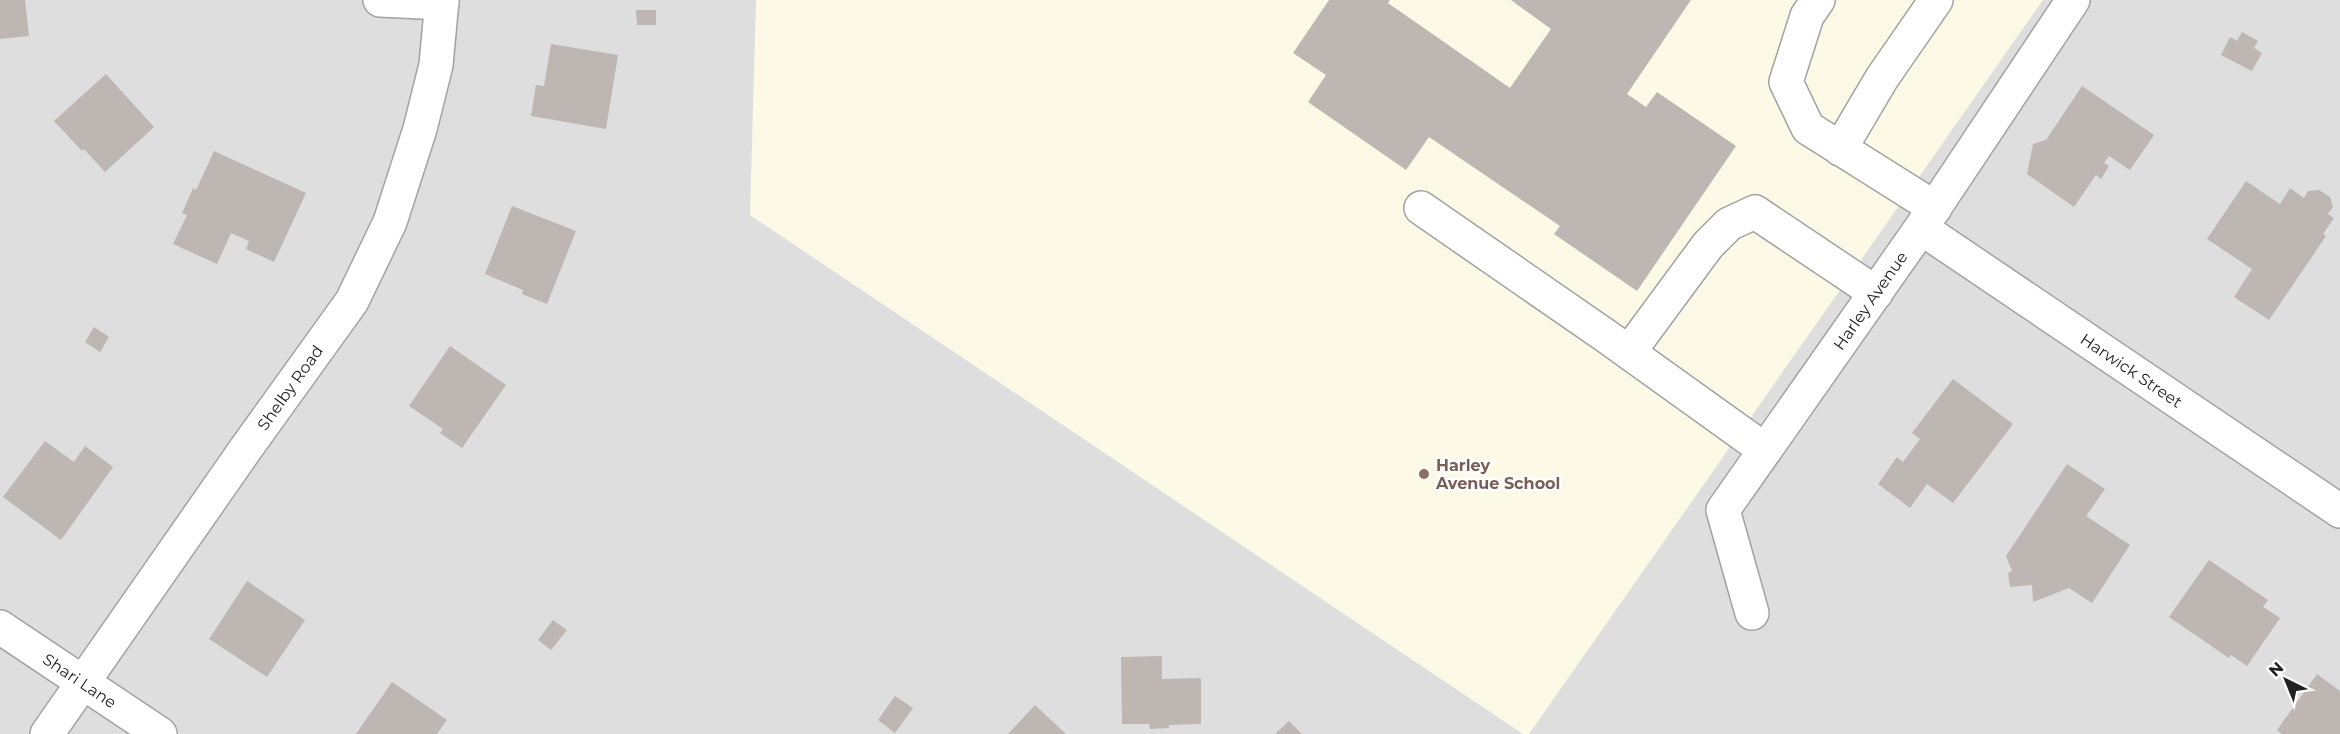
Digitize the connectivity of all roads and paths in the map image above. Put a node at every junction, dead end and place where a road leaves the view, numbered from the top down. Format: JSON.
{"nodes":[{"id":1,"x":380,"y":0,"type":"edge"},
{"id":2,"x":1818,"y":0,"type":"edge"},
{"id":3,"x":1936,"y":0,"type":"edge"},
{"id":4,"x":2073,"y":0,"type":"edge"},
{"id":5,"x":442,"y":2,"type":"edge"},
{"id":6,"x":1840,"y":149,"type":"junction"},
{"id":7,"x":1420,"y":208,"type":"dead end"},
{"id":8,"x":1928,"y":218,"type":"junction"},
{"id":9,"x":1876,"y":293,"type":"junction"},
{"id":10,"x":1629,"y":352,"type":"junction"},
{"id":11,"x":1765,"y":450,"type":"junction"},
{"id":12,"x":2340,"y":511,"type":"edge"},
{"id":13,"x":1752,"y":613,"type":"dead end"},
{"id":14,"x":0,"y":627,"type":"edge"},
{"id":15,"x":82,"y":683,"type":"junction"},
{"id":16,"x":46,"y":734,"type":"edge"},
{"id":17,"x":160,"y":734,"type":"edge"}],
"edges":[{"from":1,"to":5,"type":"street"},
{"from":2,"to":6,"type":"street","name":"Harwick Street"},
{"from":3,"to":6,"type":"street"},
{"from":4,"to":8,"type":"street","name":"Harley Avenue"},
{"from":5,"to":15,"type":"street","name":"Shelby Road"},
{"from":6,"to":8,"type":"street","name":"Harwick Street"},
{"from":7,"to":10,"type":"street"},
{"from":8,"to":9,"type":"street","name":"Harley Avenue"},
{"from":8,"to":12,"type":"street","name":"Harwick Street"},
{"from":9,"to":10,"type":"street"},
{"from":9,"to":11,"type":"street","name":"Harley Avenue"},
{"from":10,"to":11,"type":"street"},
{"from":11,"to":13,"type":"street","name":"Harley Avenue"},
{"from":14,"to":15,"type":"street","name":"Shari Lane"},
{"from":15,"to":16,"type":"street","name":"Shelby Road"},
{"from":15,"to":17,"type":"street","name":"Shari Lane"}]}
